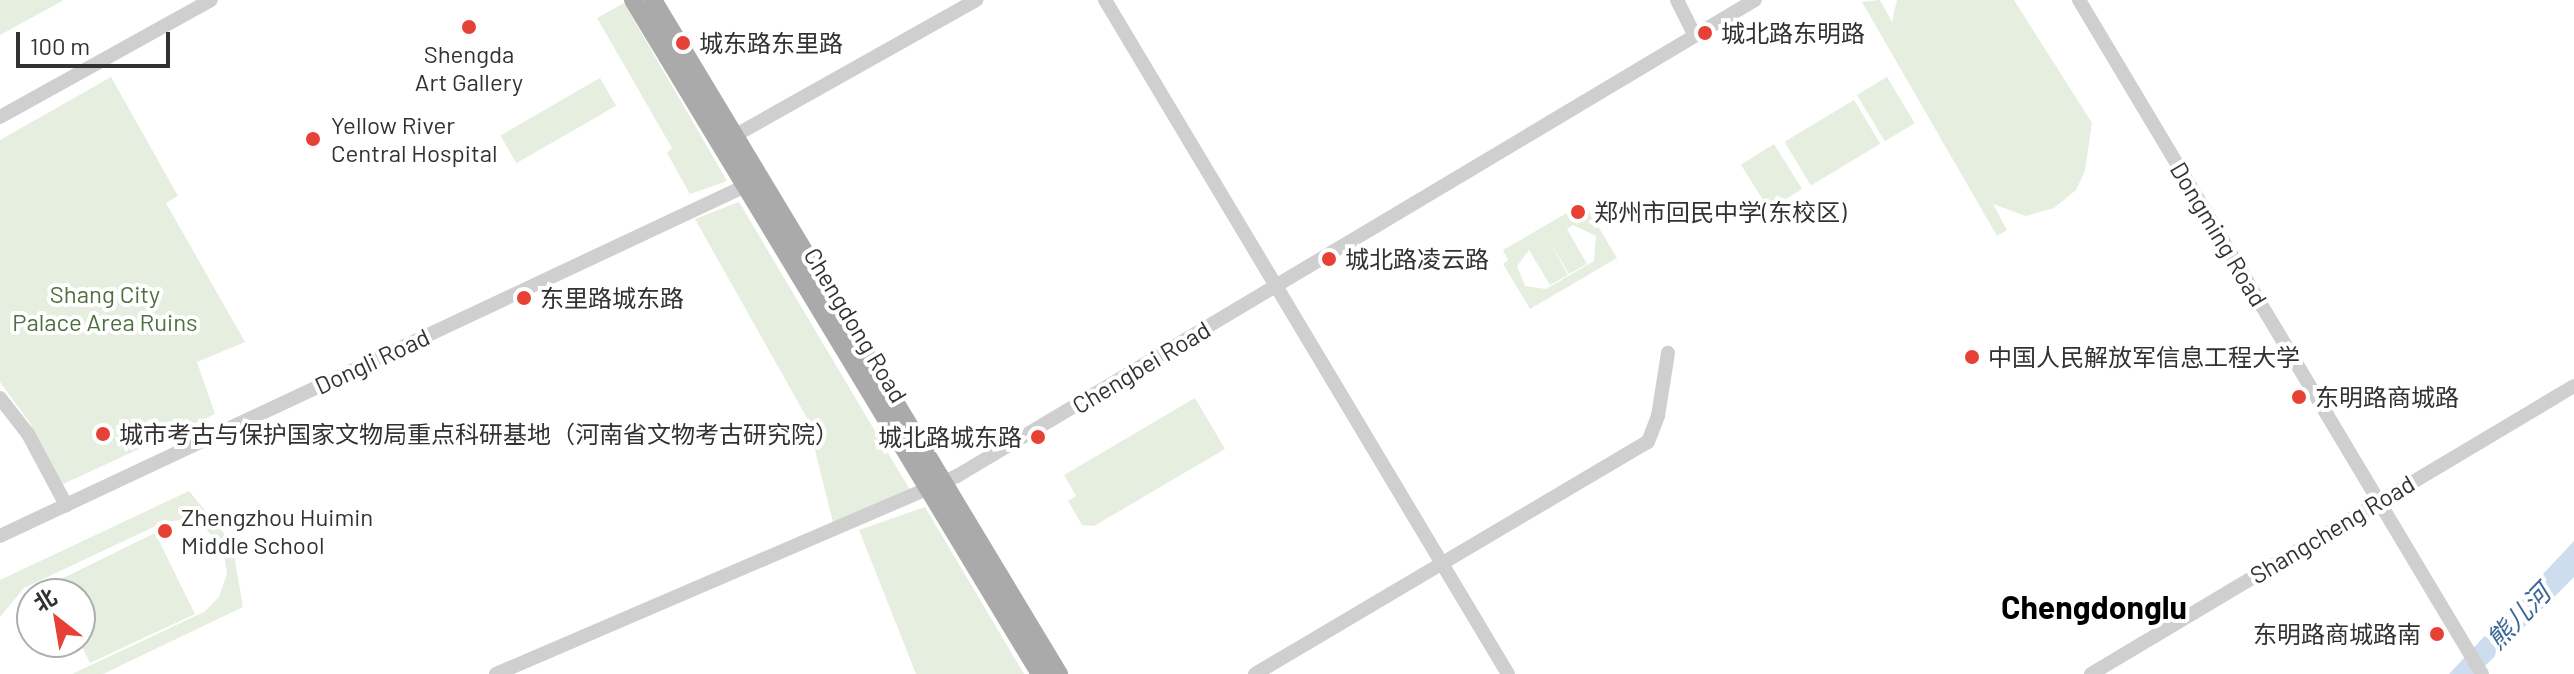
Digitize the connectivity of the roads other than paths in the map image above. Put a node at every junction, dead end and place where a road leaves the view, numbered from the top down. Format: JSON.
{"nodes":[{"id":1,"x":211,"y":0,"type":"edge"},
{"id":2,"x":633,"y":0,"type":"edge"},
{"id":3,"x":653,"y":0,"type":"edge"},
{"id":4,"x":976,"y":0,"type":"edge"},
{"id":5,"x":1105,"y":0,"type":"edge"},
{"id":6,"x":1677,"y":0,"type":"edge"},
{"id":7,"x":1755,"y":0,"type":"edge"},
{"id":8,"x":2079,"y":0,"type":"edge"},
{"id":9,"x":1695,"y":36,"type":"junction"},
{"id":10,"x":0,"y":117,"type":"edge"},
{"id":11,"x":734,"y":136,"type":"junction"},
{"id":12,"x":745,"y":186,"type":"junction"},
{"id":13,"x":1278,"y":285,"type":"junction"},
{"id":14,"x":1668,"y":353,"type":"dead end"},
{"id":15,"x":2574,"y":386,"type":"edge"},
{"id":16,"x":0,"y":398,"type":"edge"},
{"id":17,"x":936,"y":486,"type":"junction"},
{"id":18,"x":2379,"y":501,"type":"junction"},
{"id":19,"x":66,"y":505,"type":"junction"},
{"id":20,"x":0,"y":536,"type":"edge"},
{"id":21,"x":1443,"y":563,"type":"junction"},
{"id":22,"x":496,"y":674,"type":"edge"},
{"id":23,"x":1040,"y":674,"type":"edge"},
{"id":24,"x":1059,"y":674,"type":"edge"},
{"id":25,"x":1255,"y":674,"type":"edge"},
{"id":26,"x":1508,"y":674,"type":"edge"},
{"id":27,"x":2091,"y":674,"type":"edge"},
{"id":28,"x":2482,"y":674,"type":"edge"}],
"edges":[{"from":1,"to":10,"type":"street"},
{"from":2,"to":12,"type":"main road","name":"Chengdong Road"},
{"from":3,"to":11,"type":"main road","name":"Chengdong Road"},
{"from":4,"to":11,"type":"street"},
{"from":5,"to":13,"type":"street"},
{"from":6,"to":9,"type":"street"},
{"from":7,"to":9,"type":"street","name":"Chengbei Road"},
{"from":8,"to":18,"type":"street","name":"Dongming Road"},
{"from":9,"to":13,"type":"street","name":"Chengbei Road"},
{"from":11,"to":17,"type":"main road","name":"Chengdong Road"},
{"from":12,"to":17,"type":"main road","name":"Chengdong Road"},
{"from":12,"to":19,"type":"street","name":"Dongli Road"},
{"from":13,"to":17,"type":"street","name":"Chengbei Road"},
{"from":13,"to":21,"type":"street"},
{"from":14,"to":21,"type":"street"},
{"from":15,"to":18,"type":"street","name":"Shangcheng Road"},
{"from":16,"to":19,"type":"street"},
{"from":17,"to":22,"type":"street","name":"Chengbei Road"},
{"from":17,"to":23,"type":"main road","name":"Chengdong Road"},
{"from":17,"to":24,"type":"main road","name":"Chengdong Road"},
{"from":18,"to":27,"type":"street","name":"Shangcheng Road"},
{"from":18,"to":28,"type":"street","name":"Dongming Road"},
{"from":19,"to":20,"type":"street","name":"Dongli Road"},
{"from":21,"to":25,"type":"street"},
{"from":21,"to":26,"type":"street"}]}
